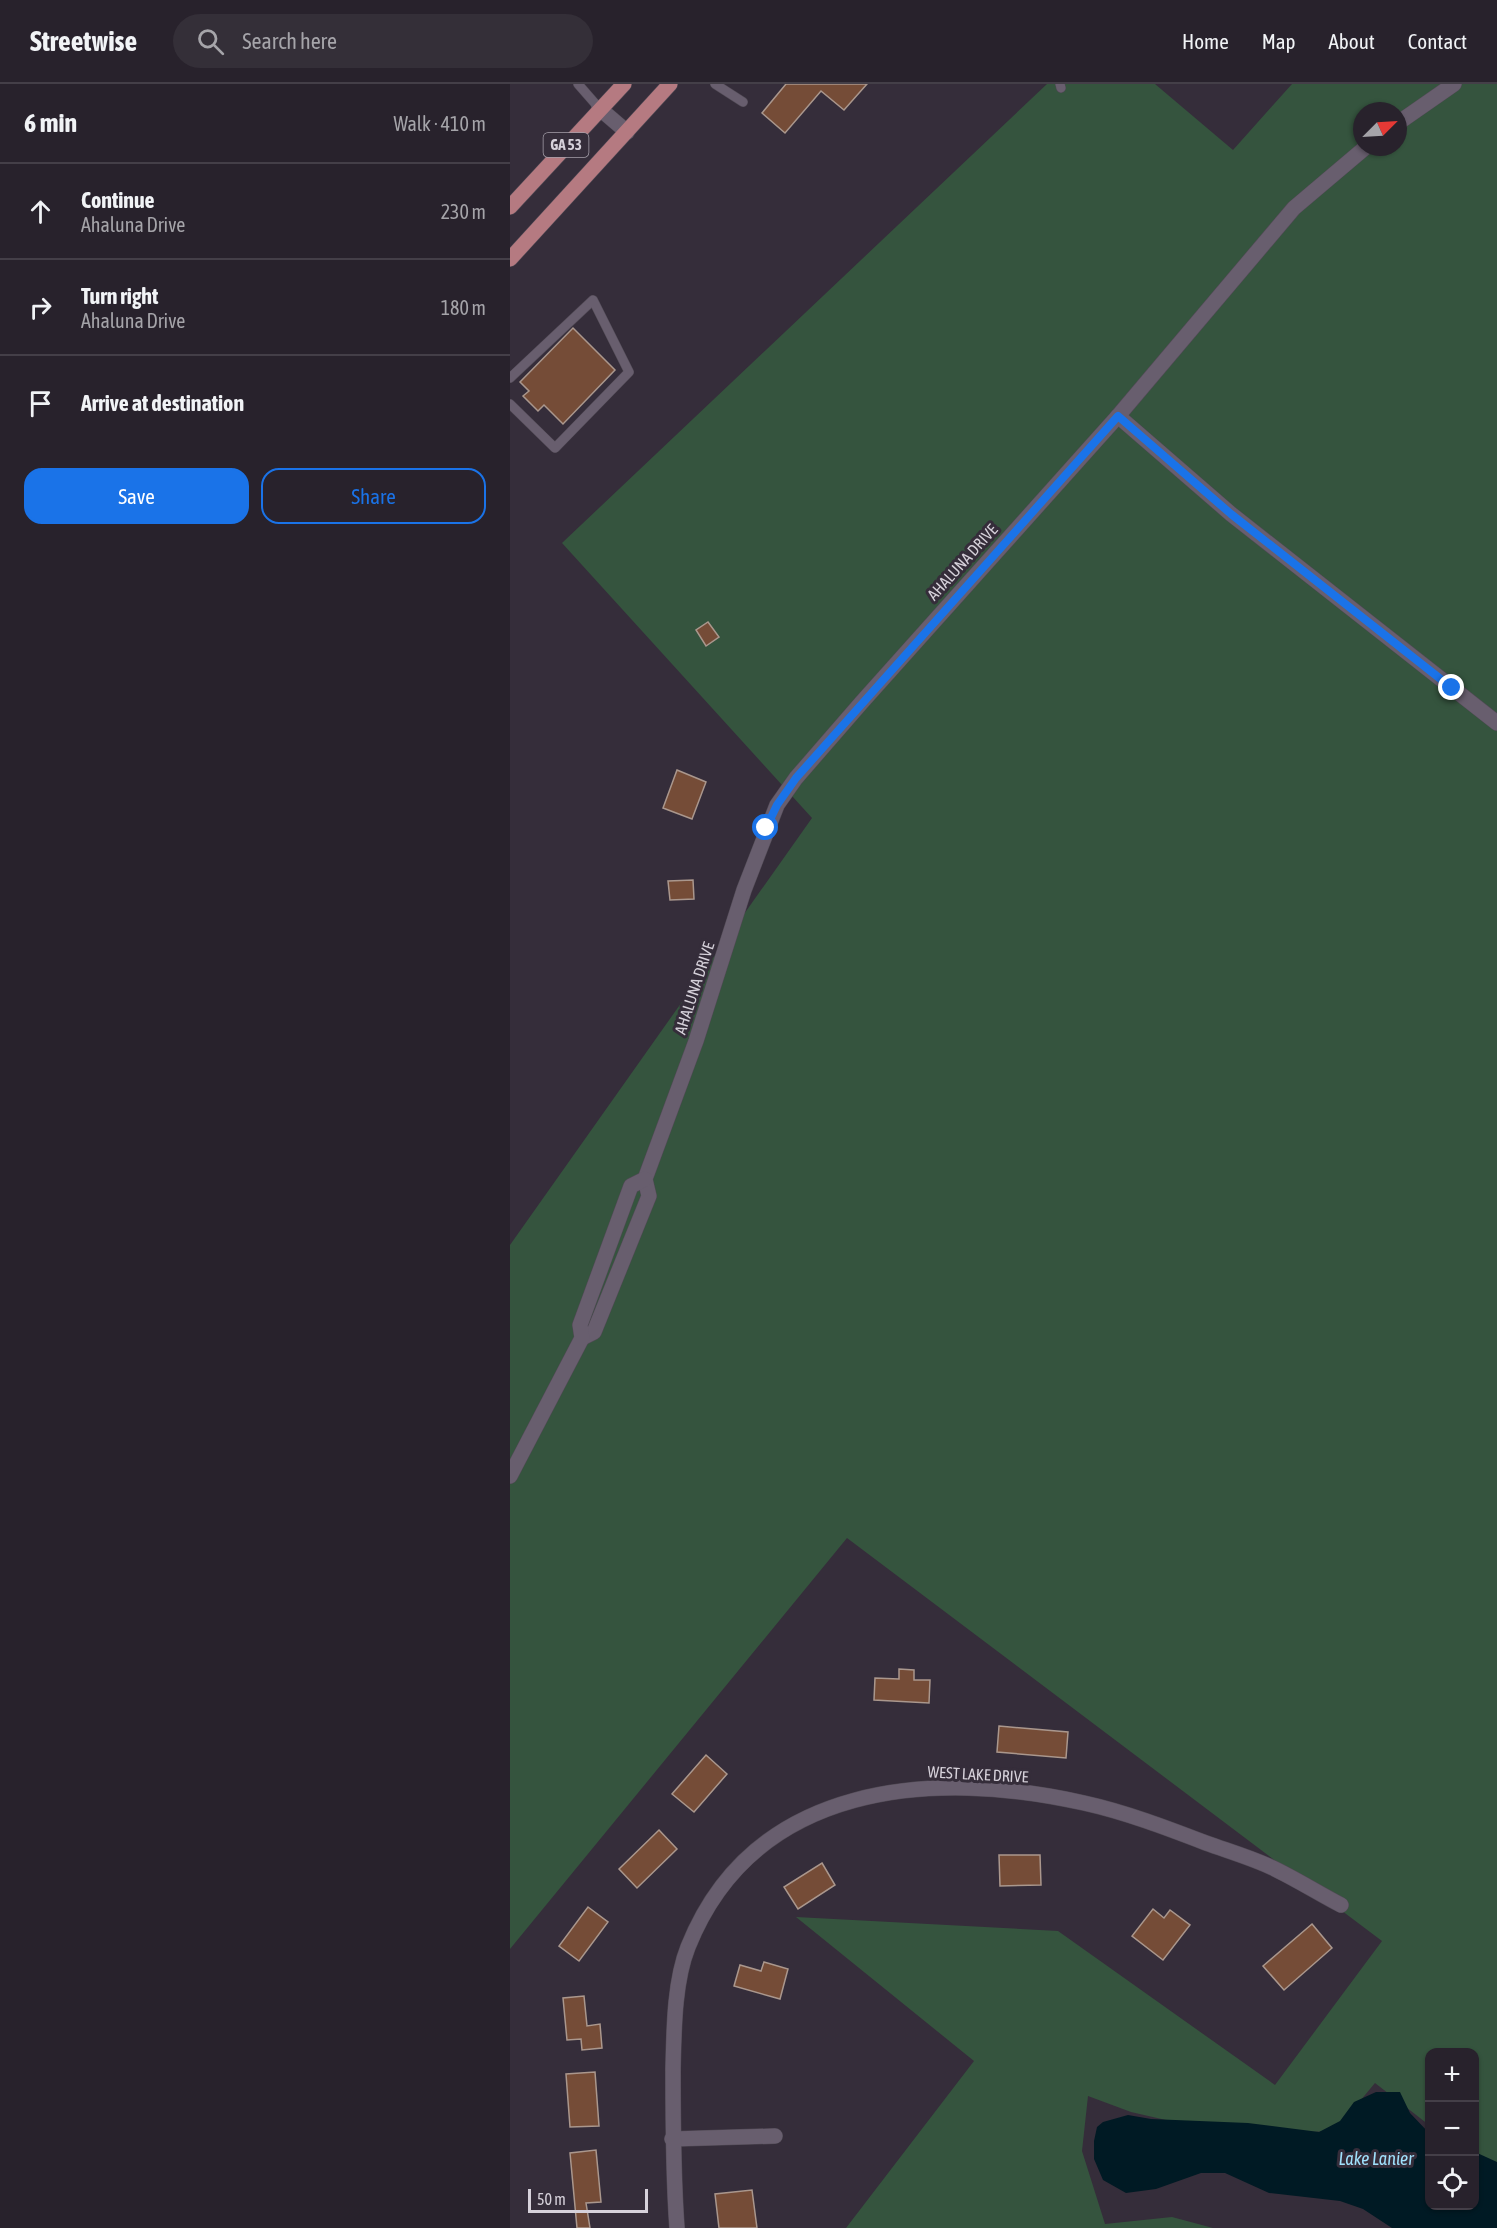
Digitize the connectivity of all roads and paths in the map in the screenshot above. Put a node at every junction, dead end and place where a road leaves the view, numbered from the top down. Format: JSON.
{"nodes":[{"id":1,"x":578,"y":84,"type":"edge"},
{"id":2,"x":624,"y":84,"type":"edge"},
{"id":3,"x":670,"y":84,"type":"edge"},
{"id":4,"x":715,"y":84,"type":"edge"},
{"id":5,"x":1454,"y":84,"type":"edge"},
{"id":6,"x":743,"y":102,"type":"dead end"},
{"id":7,"x":599,"y":108,"type":"junction"},
{"id":8,"x":1407,"y":117,"type":"edge"},
{"id":9,"x":627,"y":132,"type":"junction"},
{"id":10,"x":1355,"y":156,"type":"edge"},
{"id":11,"x":510,"y":207,"type":"edge"},
{"id":12,"x":510,"y":259,"type":"edge"},
{"id":13,"x":510,"y":378,"type":"edge"},
{"id":14,"x":510,"y":404,"type":"edge"},
{"id":15,"x":1118,"y":416,"type":"junction"},
{"id":16,"x":1497,"y":723,"type":"edge"},
{"id":17,"x":510,"y":1476,"type":"edge"},
{"id":18,"x":1341,"y":1905,"type":"dead end"},
{"id":19,"x":775,"y":2136,"type":"dead end"},
{"id":20,"x":672,"y":2139,"type":"junction"},
{"id":21,"x":677,"y":2228,"type":"edge"}],
"edges":[{"from":1,"to":7,"type":"lane"},
{"from":2,"to":7,"type":"main road","number":"GA 53"},
{"from":3,"to":9,"type":"main road","number":"GA 53"},
{"from":4,"to":6,"type":"lane"},
{"from":5,"to":8,"type":"street"},
{"from":7,"to":9,"type":"street"},
{"from":7,"to":11,"type":"main road","number":"GA 53"},
{"from":9,"to":12,"type":"main road","number":"GA 53"},
{"from":10,"to":15,"type":"street","name":"AHALUNA DRIVE"},
{"from":13,"to":14,"type":"lane"},
{"from":15,"to":16,"type":"street"},
{"from":15,"to":17,"type":"street","name":"AHALUNA DRIVE"},
{"from":18,"to":20,"type":"street","name":"WEST LAKE DRIVE"},
{"from":19,"to":20,"type":"street"},
{"from":20,"to":21,"type":"street","name":"WEST LAKE DRIVE"}]}
